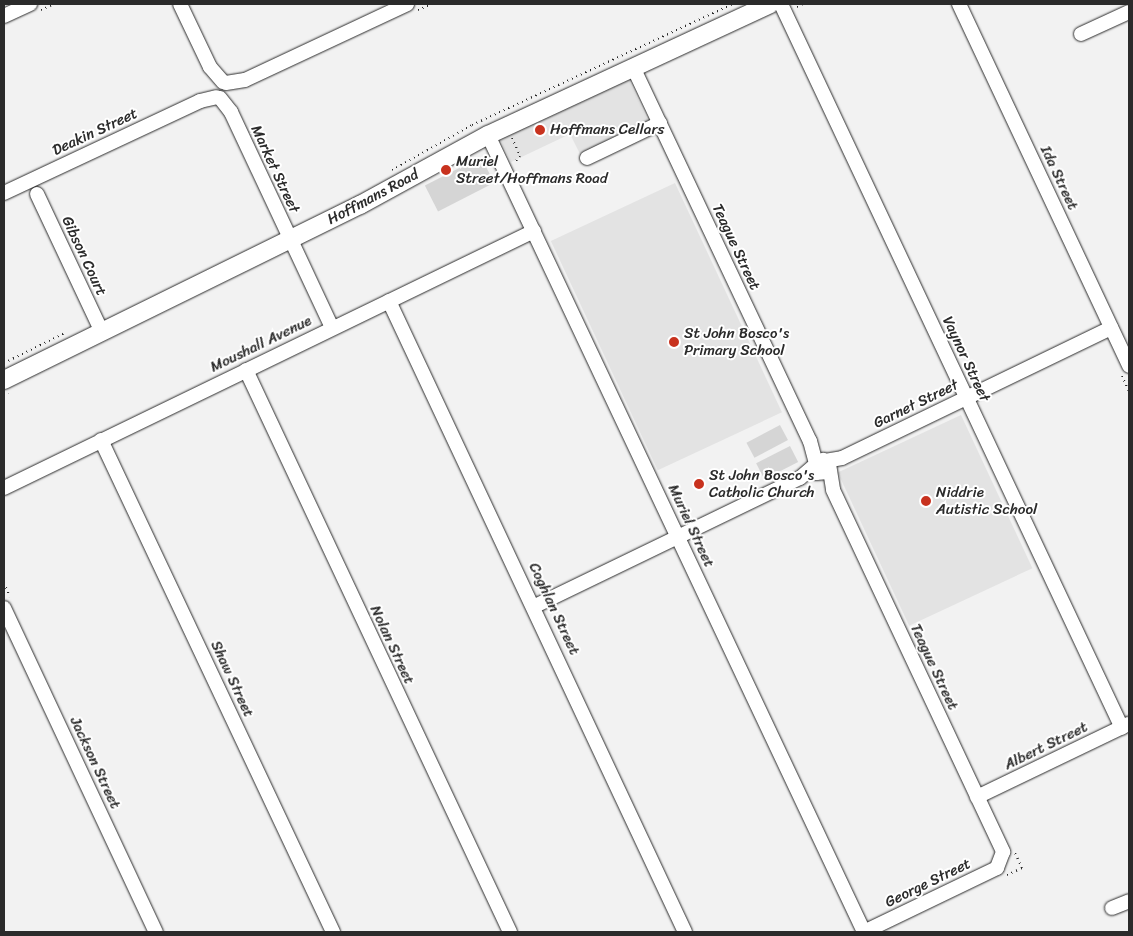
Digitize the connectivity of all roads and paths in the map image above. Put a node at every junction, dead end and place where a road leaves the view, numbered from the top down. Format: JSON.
{"nodes":[{"id":1,"x":30,"y":4,"type":"edge"},
{"id":2,"x":180,"y":4,"type":"edge"},
{"id":3,"x":407,"y":4,"type":"edge"},
{"id":4,"x":781,"y":4,"type":"edge"},
{"id":5,"x":959,"y":4,"type":"edge"},
{"id":6,"x":758,"y":6,"type":"edge"},
{"id":7,"x":1129,"y":12,"type":"edge"},
{"id":8,"x":4,"y":16,"type":"edge"},
{"id":9,"x":1081,"y":34,"type":"dead end"},
{"id":10,"x":633,"y":67,"type":"junction"},
{"id":11,"x":222,"y":90,"type":"junction"},
{"id":12,"x":660,"y":123,"type":"junction"},
{"id":13,"x":488,"y":134,"type":"junction"},
{"id":14,"x":586,"y":158,"type":"dead end"},
{"id":15,"x":4,"y":193,"type":"edge"},
{"id":16,"x":37,"y":194,"type":"dead end"},
{"id":17,"x":534,"y":231,"type":"junction"},
{"id":18,"x":290,"y":240,"type":"junction"},
{"id":19,"x":389,"y":301,"type":"junction"},
{"id":20,"x":332,"y":328,"type":"junction"},
{"id":21,"x":1111,"y":328,"type":"junction"},
{"id":22,"x":69,"y":331,"type":"dead end"},
{"id":23,"x":102,"y":332,"type":"junction"},
{"id":24,"x":1125,"y":348,"type":"edge"},
{"id":25,"x":4,"y":363,"type":"edge"},
{"id":26,"x":1129,"y":366,"type":"edge"},
{"id":27,"x":246,"y":370,"type":"junction"},
{"id":28,"x":4,"y":380,"type":"edge"},
{"id":29,"x":967,"y":398,"type":"junction"},
{"id":30,"x":101,"y":440,"type":"junction"},
{"id":31,"x":822,"y":468,"type":"junction"},
{"id":32,"x":4,"y":488,"type":"edge"},
{"id":33,"x":678,"y":537,"type":"junction"},
{"id":34,"x":535,"y":606,"type":"junction"},
{"id":35,"x":4,"y":608,"type":"edge"},
{"id":36,"x":1126,"y":726,"type":"edge"},
{"id":37,"x":977,"y":797,"type":"junction"},
{"id":38,"x":1009,"y":855,"type":"junction"},
{"id":39,"x":1004,"y":876,"type":"dead end"},
{"id":40,"x":1129,"y":901,"type":"edge"},
{"id":41,"x":1112,"y":908,"type":"dead end"},
{"id":42,"x":156,"y":932,"type":"edge"},
{"id":43,"x":333,"y":932,"type":"edge"},
{"id":44,"x":510,"y":932,"type":"edge"},
{"id":45,"x":686,"y":932,"type":"edge"},
{"id":46,"x":864,"y":932,"type":"edge"}],
"edges":[{"from":1,"to":8,"type":"street"},
{"from":2,"to":11,"type":"street","name":"Market Street"},
{"from":3,"to":11,"type":"street"},
{"from":4,"to":29,"type":"street","name":"Vaynor Street"},
{"from":5,"to":21,"type":"street","name":"Ida Street"},
{"from":6,"to":10,"type":"main road","name":"Hoffmans Road"},
{"from":7,"to":9,"type":"street"},
{"from":10,"to":12,"type":"street","name":"Teague Street"},
{"from":10,"to":13,"type":"main road","name":"Hoffmans Road"},
{"from":11,"to":15,"type":"street","name":"Deakin Street"},
{"from":11,"to":18,"type":"street","name":"Market Street"},
{"from":12,"to":14,"type":"street"},
{"from":12,"to":31,"type":"street","name":"Teague Street"},
{"from":13,"to":17,"type":"street","name":"Muriel Street"},
{"from":13,"to":18,"type":"main road","name":"Hoffmans Road"},
{"from":16,"to":23,"type":"street","name":"Gibson Court"},
{"from":17,"to":19,"type":"street","name":"Moushall Avenue"},
{"from":17,"to":33,"type":"street","name":"Muriel Street"},
{"from":18,"to":20,"type":"street","name":"Market Street"},
{"from":18,"to":23,"type":"main road","name":"Hoffmans Road"},
{"from":19,"to":20,"type":"street","name":"Moushall Avenue"},
{"from":19,"to":34,"type":"street","name":"Coghlan Street"},
{"from":20,"to":27,"type":"street","name":"Moushall Avenue"},
{"from":21,"to":24,"type":"street","name":"Ida Street"},
{"from":21,"to":29,"type":"street","name":"Garnet Street"},
{"from":22,"to":25,"type":"path"},
{"from":23,"to":28,"type":"main road","name":"Hoffmans Road"},
{"from":24,"to":26,"type":"street","name":"Ida Street"},
{"from":27,"to":30,"type":"street","name":"Moushall Avenue"},
{"from":27,"to":44,"type":"street","name":"Nolan Street"},
{"from":29,"to":31,"type":"street","name":"Garnet Street"},
{"from":29,"to":36,"type":"street","name":"Vaynor Street"},
{"from":30,"to":32,"type":"street","name":"Moushall Avenue"},
{"from":30,"to":43,"type":"street","name":"Shaw Street"},
{"from":31,"to":33,"type":"street","name":"Garnet Street"},
{"from":31,"to":37,"type":"street","name":"Teague Street"},
{"from":33,"to":34,"type":"street","name":"Garnet Street"},
{"from":33,"to":46,"type":"street","name":"Muriel Street"},
{"from":34,"to":45,"type":"street","name":"Coghlan Street"},
{"from":35,"to":42,"type":"street","name":"Jackson Street"},
{"from":36,"to":37,"type":"street","name":"Albert Street"},
{"from":37,"to":38,"type":"street","name":"Teague Street"},
{"from":38,"to":39,"type":"path"},
{"from":38,"to":46,"type":"street","name":"George Street"},
{"from":40,"to":41,"type":"street"}]}
